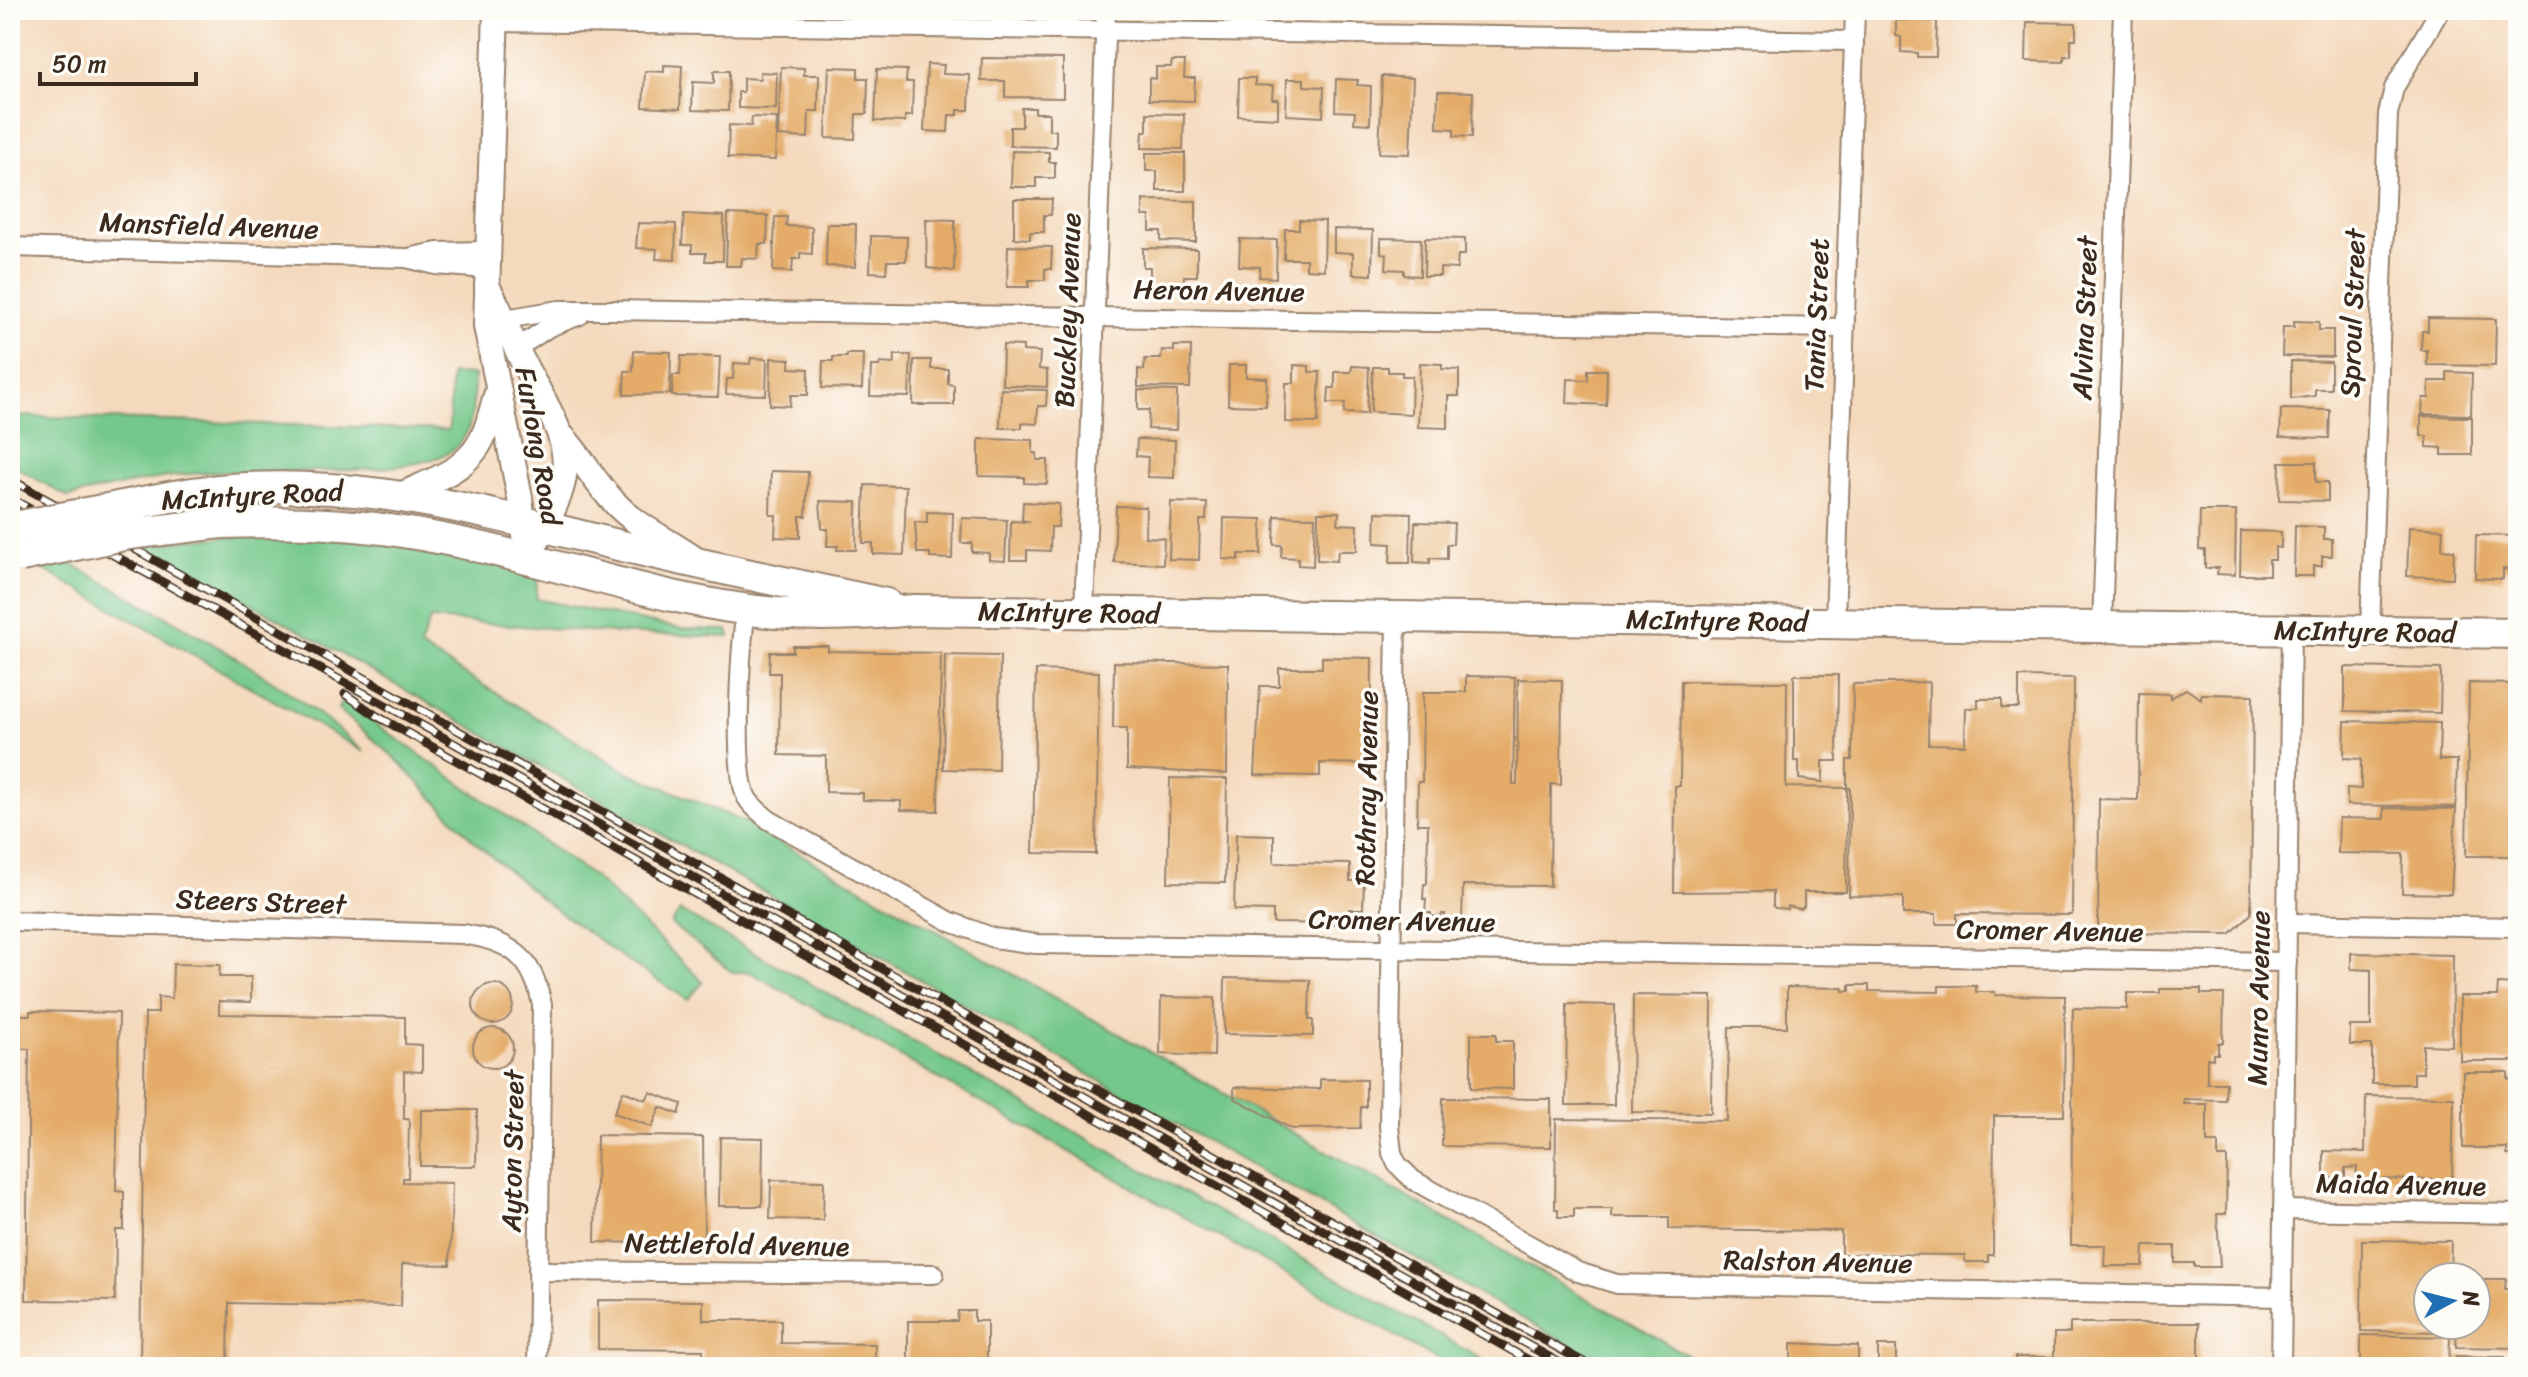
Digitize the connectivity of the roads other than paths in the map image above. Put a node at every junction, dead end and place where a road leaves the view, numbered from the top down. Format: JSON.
{"nodes":[{"id":1,"x":1106,"y":10,"type":"edge"},
{"id":2,"x":1855,"y":10,"type":"edge"},
{"id":3,"x":2123,"y":10,"type":"edge"},
{"id":4,"x":2440,"y":10,"type":"edge"},
{"id":5,"x":495,"y":16,"type":"edge"},
{"id":6,"x":1105,"y":31,"type":"junction"},
{"id":7,"x":1854,"y":41,"type":"junction"},
{"id":8,"x":10,"y":247,"type":"edge"},
{"id":9,"x":487,"y":269,"type":"junction"},
{"id":10,"x":594,"y":311,"type":"junction"},
{"id":11,"x":1095,"y":316,"type":"junction"},
{"id":12,"x":505,"y":319,"type":"junction"},
{"id":13,"x":1844,"y":328,"type":"junction"},
{"id":14,"x":516,"y":349,"type":"junction"},
{"id":15,"x":499,"y":386,"type":"junction"},
{"id":16,"x":561,"y":435,"type":"junction"},
{"id":17,"x":401,"y":495,"type":"junction"},
{"id":18,"x":534,"y":523,"type":"junction"},
{"id":19,"x":10,"y":528,"type":"edge"},
{"id":20,"x":15,"y":558,"type":"edge"},
{"id":21,"x":528,"y":559,"type":"junction"},
{"id":22,"x":704,"y":566,"type":"junction"},
{"id":23,"x":746,"y":609,"type":"junction"},
{"id":24,"x":915,"y":610,"type":"junction"},
{"id":25,"x":1084,"y":612,"type":"junction"},
{"id":26,"x":1396,"y":616,"type":"junction"},
{"id":27,"x":1835,"y":622,"type":"junction"},
{"id":28,"x":2102,"y":627,"type":"junction"},
{"id":29,"x":2291,"y":630,"type":"junction"},
{"id":30,"x":2370,"y":630,"type":"junction"},
{"id":31,"x":2518,"y":633,"type":"edge"},
{"id":32,"x":10,"y":921,"type":"edge"},
{"id":33,"x":2287,"y":923,"type":"junction"},
{"id":34,"x":2518,"y":927,"type":"edge"},
{"id":35,"x":508,"y":946,"type":"joint"},
{"id":36,"x":1392,"y":948,"type":"junction"},
{"id":37,"x":2287,"y":962,"type":"junction"},
{"id":38,"x":1392,"y":1153,"type":"joint"},
{"id":39,"x":2283,"y":1210,"type":"junction"},
{"id":40,"x":2518,"y":1214,"type":"edge"},
{"id":41,"x":538,"y":1271,"type":"junction"},
{"id":42,"x":934,"y":1274,"type":"dead end"},
{"id":43,"x":2282,"y":1297,"type":"junction"},
{"id":44,"x":537,"y":1367,"type":"edge"},
{"id":45,"x":2281,"y":1367,"type":"edge"}],
"edges":[{"from":1,"to":6,"type":"street","name":"Buckley Avenue"},
{"from":2,"to":7,"type":"street","name":"Tania Street"},
{"from":3,"to":28,"type":"street","name":"Alvina Street"},
{"from":4,"to":30,"type":"street","name":"Sproul Street"},
{"from":5,"to":6,"type":"street"},
{"from":5,"to":9,"type":"street","name":"Furlong Road"},
{"from":6,"to":7,"type":"street"},
{"from":6,"to":11,"type":"street","name":"Buckley Avenue"},
{"from":7,"to":13,"type":"street","name":"Tania Street"},
{"from":8,"to":9,"type":"street","name":"Mansfield Avenue"},
{"from":9,"to":12,"type":"street","name":"Furlong Road"},
{"from":9,"to":15,"type":"street","name":"Furlong Road"},
{"from":10,"to":11,"type":"street","name":"Heron Avenue"},
{"from":10,"to":12,"type":"street","name":"Heron Avenue"},
{"from":10,"to":14,"type":"street","name":"Heron Avenue"},
{"from":11,"to":13,"type":"street","name":"Heron Avenue"},
{"from":11,"to":25,"type":"street","name":"Buckley Avenue"},
{"from":12,"to":14,"type":"street","name":"Furlong Road"},
{"from":13,"to":27,"type":"street","name":"Tania Street"},
{"from":14,"to":16,"type":"street","name":"Furlong Road"},
{"from":15,"to":17,"type":"street"},
{"from":15,"to":18,"type":"street","name":"Furlong Road"},
{"from":16,"to":18,"type":"street","name":"Furlong Road"},
{"from":16,"to":22,"type":"street"},
{"from":17,"to":18,"type":"main road","name":"McIntyre Road"},
{"from":17,"to":19,"type":"main road","name":"McIntyre Road","bridge":true},
{"from":18,"to":21,"type":"street","name":"Furlong Road"},
{"from":18,"to":22,"type":"main road","name":"McIntyre Road"},
{"from":20,"to":21,"type":"main road","name":"McIntyre Road","bridge":true},
{"from":21,"to":23,"type":"main road","name":"McIntyre Road"},
{"from":22,"to":24,"type":"main road","name":"McIntyre Road"},
{"from":23,"to":24,"type":"main road","name":"McIntyre Road"},
{"from":23,"to":36,"type":"street","name":"Cromer Avenue"},
{"from":24,"to":25,"type":"main road","name":"McIntyre Road"},
{"from":25,"to":26,"type":"main road","name":"McIntyre Road"},
{"from":26,"to":27,"type":"main road","name":"McIntyre Road"},
{"from":26,"to":36,"type":"street","name":"Rothray Avenue"},
{"from":27,"to":28,"type":"main road","name":"McIntyre Road"},
{"from":28,"to":29,"type":"main road","name":"McIntyre Road"},
{"from":29,"to":30,"type":"main road","name":"McIntyre Road"},
{"from":29,"to":33,"type":"street","name":"Munro Avenue"},
{"from":30,"to":31,"type":"main road","name":"McIntyre Road"},
{"from":32,"to":35,"type":"street","name":"Steers Street"},
{"from":33,"to":34,"type":"street"},
{"from":33,"to":37,"type":"street","name":"Munro Avenue"},
{"from":35,"to":41,"type":"street","name":"Ayton Street"},
{"from":36,"to":37,"type":"street","name":"Cromer Avenue"},
{"from":36,"to":38,"type":"street","name":"Rothray Avenue"},
{"from":37,"to":39,"type":"street","name":"Munro Avenue"},
{"from":38,"to":43,"type":"street","name":"Ralston Avenue"},
{"from":39,"to":40,"type":"street","name":"Maida Avenue"},
{"from":39,"to":43,"type":"street","name":"Munro Avenue"},
{"from":41,"to":42,"type":"street","name":"Nettlefold Avenue"},
{"from":41,"to":44,"type":"street","name":"Ayton Street"},
{"from":43,"to":45,"type":"street","name":"Munro Avenue"}]}
